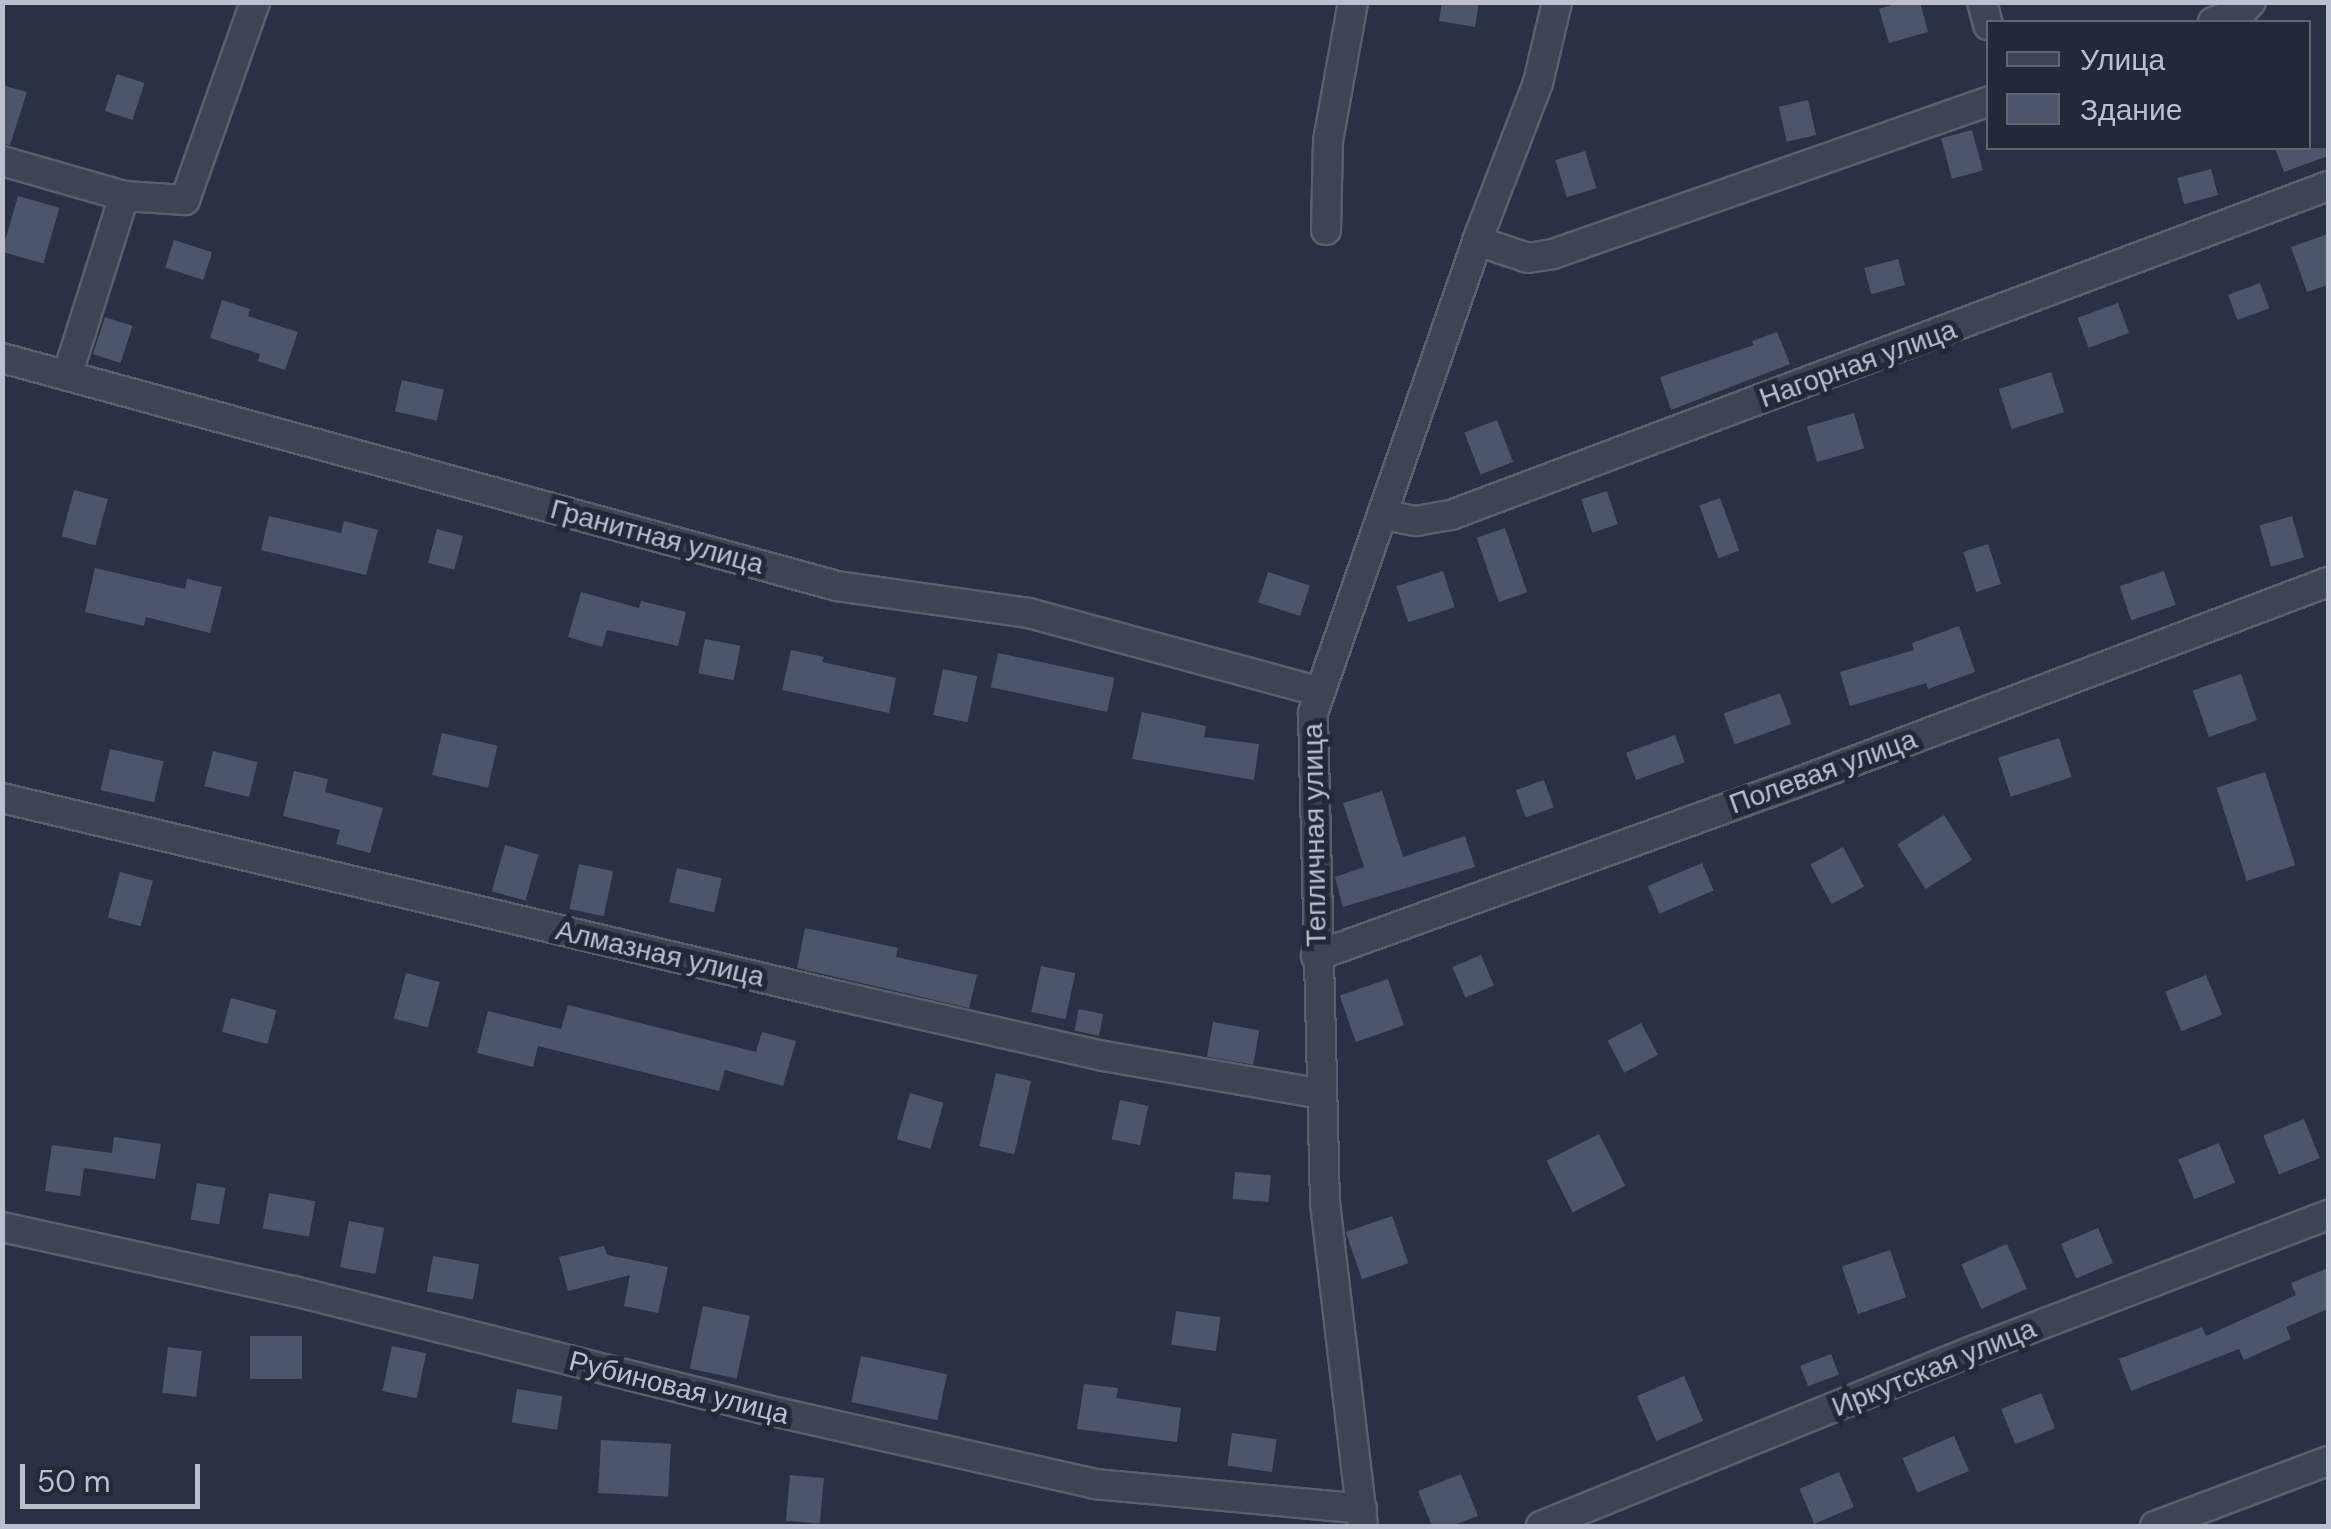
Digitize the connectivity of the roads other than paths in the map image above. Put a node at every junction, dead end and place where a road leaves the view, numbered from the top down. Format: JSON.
{"nodes":[{"id":1,"x":254,"y":2,"type":"edge"},
{"id":2,"x":1353,"y":2,"type":"edge"},
{"id":3,"x":1557,"y":2,"type":"edge"},
{"id":4,"x":2251,"y":2,"type":"edge"},
{"id":5,"x":2219,"y":20,"type":"edge"},
{"id":6,"x":1986,"y":103,"type":"edge"},
{"id":7,"x":2,"y":160,"type":"edge"},
{"id":8,"x":2328,"y":186,"type":"edge"},
{"id":9,"x":124,"y":196,"type":"junction"},
{"id":10,"x":1326,"y":230,"type":"dead end"},
{"id":11,"x":1477,"y":241,"type":"junction"},
{"id":12,"x":2,"y":358,"type":"edge"},
{"id":13,"x":67,"y":376,"type":"junction"},
{"id":14,"x":1384,"y":514,"type":"junction"},
{"id":15,"x":2328,"y":582,"type":"edge"},
{"id":16,"x":1318,"y":691,"type":"junction"},
{"id":17,"x":2,"y":798,"type":"edge"},
{"id":18,"x":1316,"y":956,"type":"junction"},
{"id":19,"x":1322,"y":1094,"type":"junction"},
{"id":20,"x":2328,"y":1215,"type":"edge"},
{"id":21,"x":2,"y":1227,"type":"edge"},
{"id":22,"x":2328,"y":1461,"type":"edge"},
{"id":23,"x":1363,"y":1518,"type":"edge"},
{"id":24,"x":1541,"y":1526,"type":"edge"},
{"id":25,"x":2155,"y":1526,"type":"edge"}],
"edges":[{"from":1,"to":9,"type":"street"},
{"from":2,"to":10,"type":"street"},
{"from":3,"to":11,"type":"street","name":"Тепличная улица"},
{"from":4,"to":5,"type":"street"},
{"from":6,"to":11,"type":"street"},
{"from":7,"to":9,"type":"street"},
{"from":8,"to":14,"type":"street","name":"Нагорная улица"},
{"from":9,"to":13,"type":"street"},
{"from":11,"to":14,"type":"street","name":"Тепличная улица"},
{"from":12,"to":13,"type":"street","name":"Гранитная улица"},
{"from":13,"to":16,"type":"street","name":"Гранитная улица"},
{"from":14,"to":16,"type":"street","name":"Тепличная улица"},
{"from":15,"to":18,"type":"street","name":"Полевая улица"},
{"from":16,"to":18,"type":"street","name":"Тепличная улица"},
{"from":17,"to":19,"type":"street","name":"Алмазная улица"},
{"from":18,"to":19,"type":"street","name":"Тепличная улица"},
{"from":19,"to":23,"type":"street","name":"Тепличная улица"},
{"from":20,"to":24,"type":"street","name":"Иркутская улица"},
{"from":21,"to":23,"type":"street","name":"Рубиновая улица"},
{"from":22,"to":25,"type":"street"}]}
